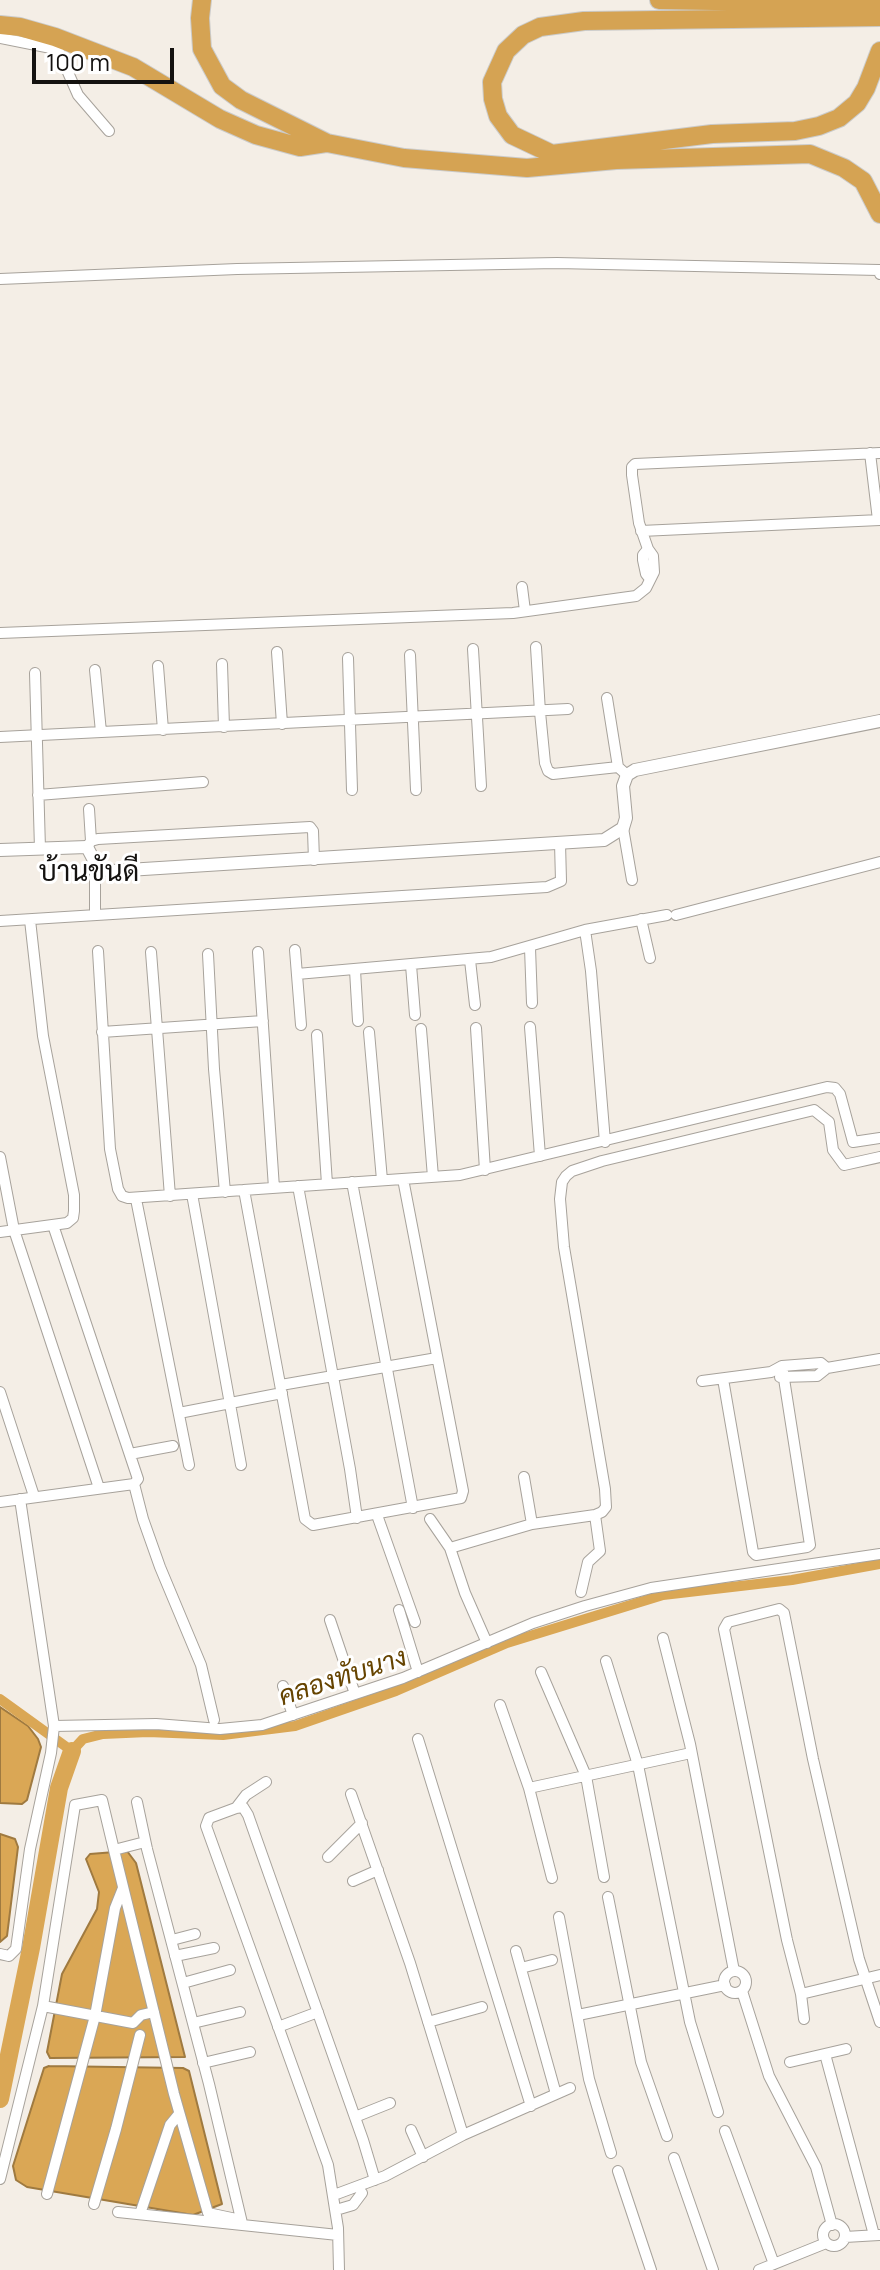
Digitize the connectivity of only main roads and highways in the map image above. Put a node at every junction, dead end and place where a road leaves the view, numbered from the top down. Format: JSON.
{"nodes":[{"id":1,"x":202,"y":0,"type":"edge"},
{"id":2,"x":659,"y":0,"type":"edge"},
{"id":3,"x":880,"y":4,"type":"edge"},
{"id":4,"x":880,"y":17,"type":"edge"},
{"id":5,"x":0,"y":25,"type":"edge"},
{"id":6,"x":880,"y":51,"type":"edge"},
{"id":7,"x":327,"y":143,"type":"junction"},
{"id":8,"x":880,"y":214,"type":"edge"}],
"edges":[{"from":1,"to":7,"type":"highway"},
{"from":2,"to":3,"type":"highway"},
{"from":4,"to":6,"type":"highway"},
{"from":5,"to":7,"type":"highway"},
{"from":7,"to":8,"type":"highway"}]}
